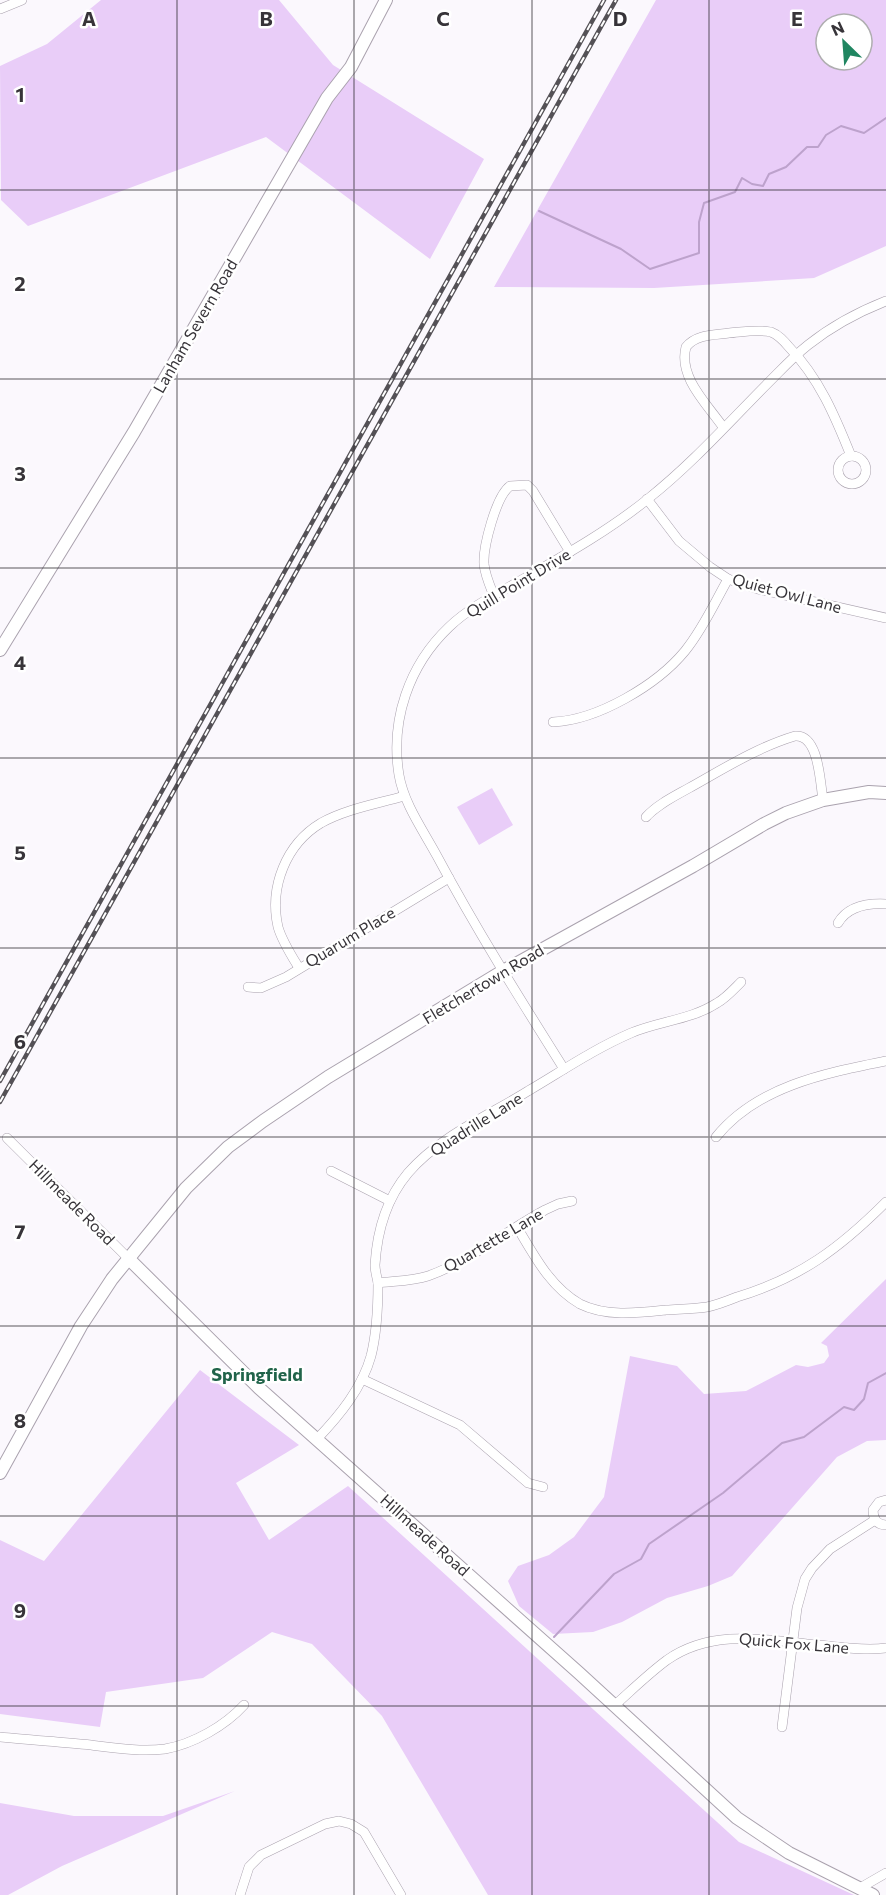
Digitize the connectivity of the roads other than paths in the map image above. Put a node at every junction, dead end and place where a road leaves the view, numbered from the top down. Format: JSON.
{"nodes":[{"id":1,"x":22,"y":0,"type":"edge"},
{"id":2,"x":386,"y":0,"type":"edge"},
{"id":3,"x":0,"y":9,"type":"edge"},
{"id":4,"x":886,"y":301,"type":"edge"},
{"id":5,"x":797,"y":355,"type":"junction"},
{"id":6,"x":723,"y":427,"type":"junction"},
{"id":7,"x":851,"y":456,"type":"dead end"},
{"id":8,"x":647,"y":499,"type":"junction"},
{"id":9,"x":570,"y":552,"type":"junction"},
{"id":10,"x":728,"y":579,"type":"junction"},
{"id":11,"x":494,"y":596,"type":"junction"},
{"id":12,"x":886,"y":618,"type":"edge"},
{"id":13,"x":0,"y":650,"type":"edge"},
{"id":14,"x":553,"y":722,"type":"dead end"},
{"id":15,"x":886,"y":793,"type":"edge"},
{"id":16,"x":404,"y":796,"type":"junction"},
{"id":17,"x":823,"y":800,"type":"junction"},
{"id":18,"x":646,"y":817,"type":"dead end"},
{"id":19,"x":449,"y":878,"type":"junction"},
{"id":20,"x":886,"y":904,"type":"edge"},
{"id":21,"x":838,"y":923,"type":"dead end"},
{"id":22,"x":299,"y":968,"type":"junction"},
{"id":23,"x":503,"y":971,"type":"junction"},
{"id":24,"x":741,"y":982,"type":"dead end"},
{"id":25,"x":249,"y":987,"type":"dead end"},
{"id":26,"x":886,"y":1061,"type":"edge"},
{"id":27,"x":564,"y":1069,"type":"junction"},
{"id":28,"x":716,"y":1137,"type":"dead end"},
{"id":29,"x":7,"y":1138,"type":"dead end"},
{"id":30,"x":331,"y":1171,"type":"dead end"},
{"id":31,"x":390,"y":1201,"type":"junction"},
{"id":32,"x":572,"y":1201,"type":"dead end"},
{"id":33,"x":886,"y":1202,"type":"edge"},
{"id":34,"x":517,"y":1227,"type":"junction"},
{"id":35,"x":129,"y":1258,"type":"junction"},
{"id":36,"x":378,"y":1283,"type":"junction"},
{"id":37,"x":362,"y":1379,"type":"junction"},
{"id":38,"x":317,"y":1439,"type":"junction"},
{"id":39,"x":0,"y":1473,"type":"edge"},
{"id":40,"x":543,"y":1487,"type":"dead end"},
{"id":41,"x":886,"y":1500,"type":"edge"},
{"id":42,"x":875,"y":1520,"type":"junction"},
{"id":43,"x":886,"y":1525,"type":"edge"},
{"id":44,"x":793,"y":1642,"type":"junction"},
{"id":45,"x":886,"y":1648,"type":"edge"},
{"id":46,"x":244,"y":1705,"type":"dead end"},
{"id":47,"x":615,"y":1705,"type":"junction"},
{"id":48,"x":782,"y":1727,"type":"dead end"},
{"id":49,"x":0,"y":1737,"type":"edge"},
{"id":50,"x":886,"y":1873,"type":"edge"},
{"id":51,"x":860,"y":1888,"type":"junction"},
{"id":52,"x":240,"y":1895,"type":"edge"},
{"id":53,"x":401,"y":1895,"type":"edge"},
{"id":54,"x":873,"y":1895,"type":"edge"}],
"edges":[{"from":1,"to":3,"type":"street"},
{"from":2,"to":13,"type":"street","name":"Lanham Severn Road"},
{"from":4,"to":5,"type":"street","name":"Quill Point Drive"},
{"from":5,"to":6,"type":"street","name":"Quill Point Drive"},
{"from":5,"to":6,"type":"street"},
{"from":5,"to":7,"type":"street"},
{"from":6,"to":8,"type":"street","name":"Quill Point Drive"},
{"from":8,"to":9,"type":"street","name":"Quill Point Drive"},
{"from":8,"to":10,"type":"street","name":"Quiet Owl Lane"},
{"from":9,"to":11,"type":"street","name":"Quill Point Drive"},
{"from":9,"to":11,"type":"street"},
{"from":10,"to":12,"type":"street","name":"Quiet Owl Lane"},
{"from":10,"to":14,"type":"street"},
{"from":11,"to":16,"type":"street","name":"Quill Point Drive"},
{"from":15,"to":17,"type":"street","name":"Fletchertown Road"},
{"from":16,"to":19,"type":"street","name":"Quill Point Drive"},
{"from":16,"to":22,"type":"street"},
{"from":17,"to":18,"type":"street"},
{"from":17,"to":23,"type":"street","name":"Fletchertown Road"},
{"from":19,"to":22,"type":"street","name":"Quarum Place"},
{"from":19,"to":23,"type":"street","name":"Quill Point Drive"},
{"from":20,"to":21,"type":"street"},
{"from":22,"to":25,"type":"street","name":"Quarum Place"},
{"from":23,"to":27,"type":"street","name":"Quill Point Drive"},
{"from":23,"to":35,"type":"street","name":"Fletchertown Road"},
{"from":24,"to":27,"type":"street","name":"Quadrille Lane"},
{"from":26,"to":28,"type":"street"},
{"from":27,"to":31,"type":"street","name":"Quadrille Lane"},
{"from":29,"to":35,"type":"street","name":"Hillmeade Road"},
{"from":30,"to":31,"type":"street"},
{"from":31,"to":36,"type":"street","name":"Quadrille Lane"},
{"from":32,"to":34,"type":"street","name":"Quartette Lane"},
{"from":33,"to":34,"type":"street"},
{"from":34,"to":36,"type":"street","name":"Quartette Lane"},
{"from":35,"to":38,"type":"street","name":"Hillmeade Road"},
{"from":35,"to":39,"type":"street","name":"Fletchertown Road"},
{"from":36,"to":37,"type":"street","name":"Quadrille Lane"},
{"from":37,"to":38,"type":"street","name":"Quadrille Lane"},
{"from":37,"to":40,"type":"street"},
{"from":38,"to":47,"type":"street","name":"Hillmeade Road"},
{"from":41,"to":42,"type":"street"},
{"from":42,"to":43,"type":"street"},
{"from":42,"to":44,"type":"street"},
{"from":44,"to":45,"type":"street","name":"Quick Fox Lane"},
{"from":44,"to":47,"type":"street","name":"Quick Fox Lane"},
{"from":44,"to":48,"type":"street"},
{"from":46,"to":49,"type":"street"},
{"from":47,"to":51,"type":"street","name":"Hillmeade Road"},
{"from":50,"to":51,"type":"street"},
{"from":51,"to":54,"type":"street","name":"Hillmeade Road"},
{"from":52,"to":53,"type":"street"}]}
